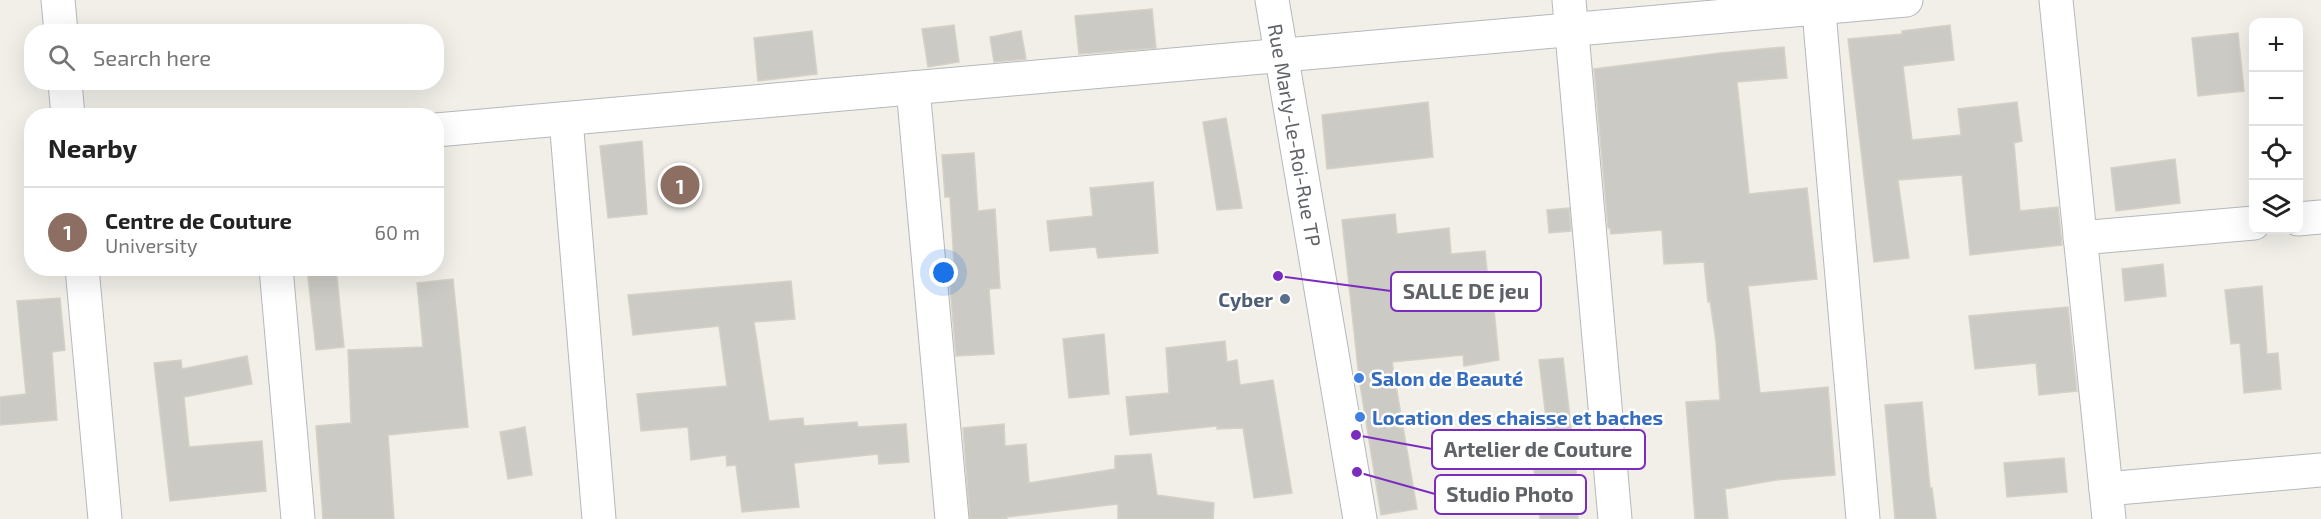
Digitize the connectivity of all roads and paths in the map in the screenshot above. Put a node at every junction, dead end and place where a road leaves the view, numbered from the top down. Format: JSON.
{"nodes":[{"id":1,"x":58,"y":0,"type":"edge"},
{"id":2,"x":1272,"y":0,"type":"edge"},
{"id":3,"x":1906,"y":0,"type":"edge"},
{"id":4,"x":2056,"y":0,"type":"edge"},
{"id":5,"x":1818,"y":4,"type":"edge"},
{"id":6,"x":1570,"y":15,"type":"edge"},
{"id":7,"x":60,"y":24,"type":"edge"},
{"id":8,"x":1281,"y":55,"type":"junction"},
{"id":9,"x":913,"y":88,"type":"junction"},
{"id":10,"x":66,"y":90,"type":"edge"},
{"id":11,"x":67,"y":108,"type":"edge"},
{"id":12,"x":566,"y":119,"type":"junction"},
{"id":13,"x":444,"y":129,"type":"edge"},
{"id":14,"x":2321,"y":217,"type":"edge"},
{"id":15,"x":2303,"y":219,"type":"edge"},
{"id":16,"x":2249,"y":223,"type":"edge"},
{"id":17,"x":2080,"y":238,"type":"junction"},
{"id":18,"x":83,"y":276,"type":"edge"},
{"id":19,"x":277,"y":276,"type":"edge"},
{"id":20,"x":2321,"y":470,"type":"edge"},
{"id":21,"x":2107,"y":504,"type":"edge"},
{"id":22,"x":105,"y":519,"type":"edge"},
{"id":23,"x":298,"y":519,"type":"edge"},
{"id":24,"x":599,"y":519,"type":"edge"},
{"id":25,"x":952,"y":519,"type":"edge"},
{"id":26,"x":1360,"y":519,"type":"edge"},
{"id":27,"x":1615,"y":519,"type":"edge"},
{"id":28,"x":1863,"y":519,"type":"edge"}],
"edges":[{"from":1,"to":7,"type":"street"},
{"from":2,"to":8,"type":"street","name":"Rue Marly-le-Roi-Rue TP"},
{"from":3,"to":5,"type":"street"},
{"from":4,"to":17,"type":"street"},
{"from":5,"to":6,"type":"street"},
{"from":5,"to":28,"type":"street"},
{"from":6,"to":8,"type":"street"},
{"from":6,"to":27,"type":"street"},
{"from":8,"to":9,"type":"street"},
{"from":8,"to":26,"type":"street","name":"Rue Marly-le-Roi-Rue TP"},
{"from":9,"to":12,"type":"street"},
{"from":9,"to":25,"type":"street"},
{"from":10,"to":11,"type":"street"},
{"from":12,"to":13,"type":"street"},
{"from":12,"to":24,"type":"street"},
{"from":14,"to":15,"type":"street"},
{"from":16,"to":17,"type":"street"},
{"from":17,"to":21,"type":"street"},
{"from":18,"to":22,"type":"street"},
{"from":19,"to":23,"type":"street"},
{"from":20,"to":21,"type":"street"}]}
